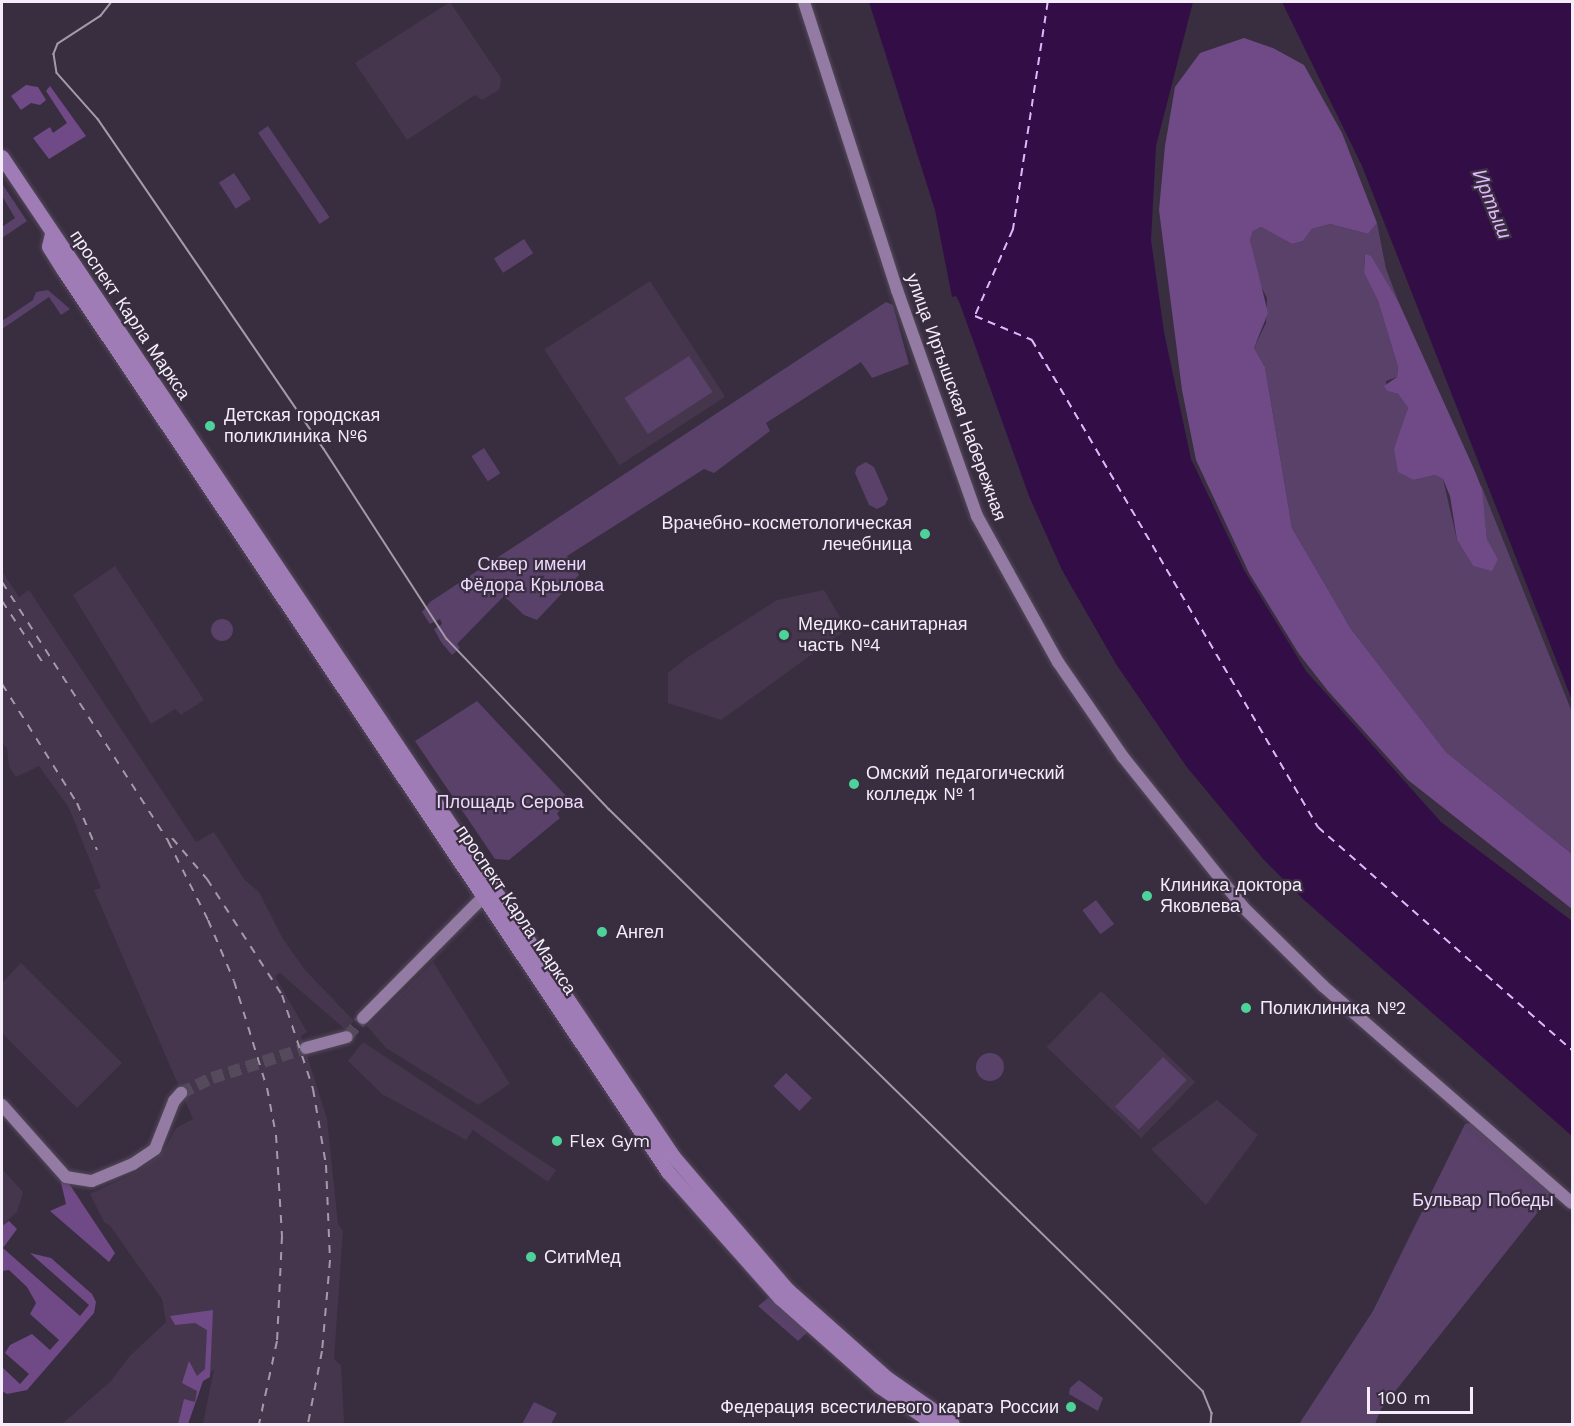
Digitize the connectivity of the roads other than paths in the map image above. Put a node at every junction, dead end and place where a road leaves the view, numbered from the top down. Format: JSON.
{"nodes":[{"id":1,"x":804,"y":2,"type":"edge"},
{"id":2,"x":2,"y":157,"type":"edge"},
{"id":3,"x":489,"y":891,"type":"junction"},
{"id":4,"x":363,"y":1018,"type":"tunnel mouth"},
{"id":5,"x":347,"y":1037,"type":"tunnel mouth"},
{"id":6,"x":306,"y":1048,"type":"tunnel mouth"},
{"id":7,"x":181,"y":1093,"type":"tunnel mouth"},
{"id":8,"x":2,"y":1105,"type":"edge"},
{"id":9,"x":1572,"y":1203,"type":"edge"},
{"id":10,"x":934,"y":1425,"type":"edge"},
{"id":11,"x":953,"y":1425,"type":"edge"}],
"edges":[{"from":1,"to":9,"type":"main road","name":"улица Иртышская Набережная"},
{"from":2,"to":3,"type":"main road","name":"проспект Карла Маркса"},
{"from":3,"to":4,"type":"main road"},
{"from":3,"to":10,"type":"main road","name":"проспект Карла Маркса"},
{"from":3,"to":11,"type":"main road","name":"проспект Карла Маркса"},
{"from":5,"to":6,"type":"main road"},
{"from":7,"to":8,"type":"main road"}]}
